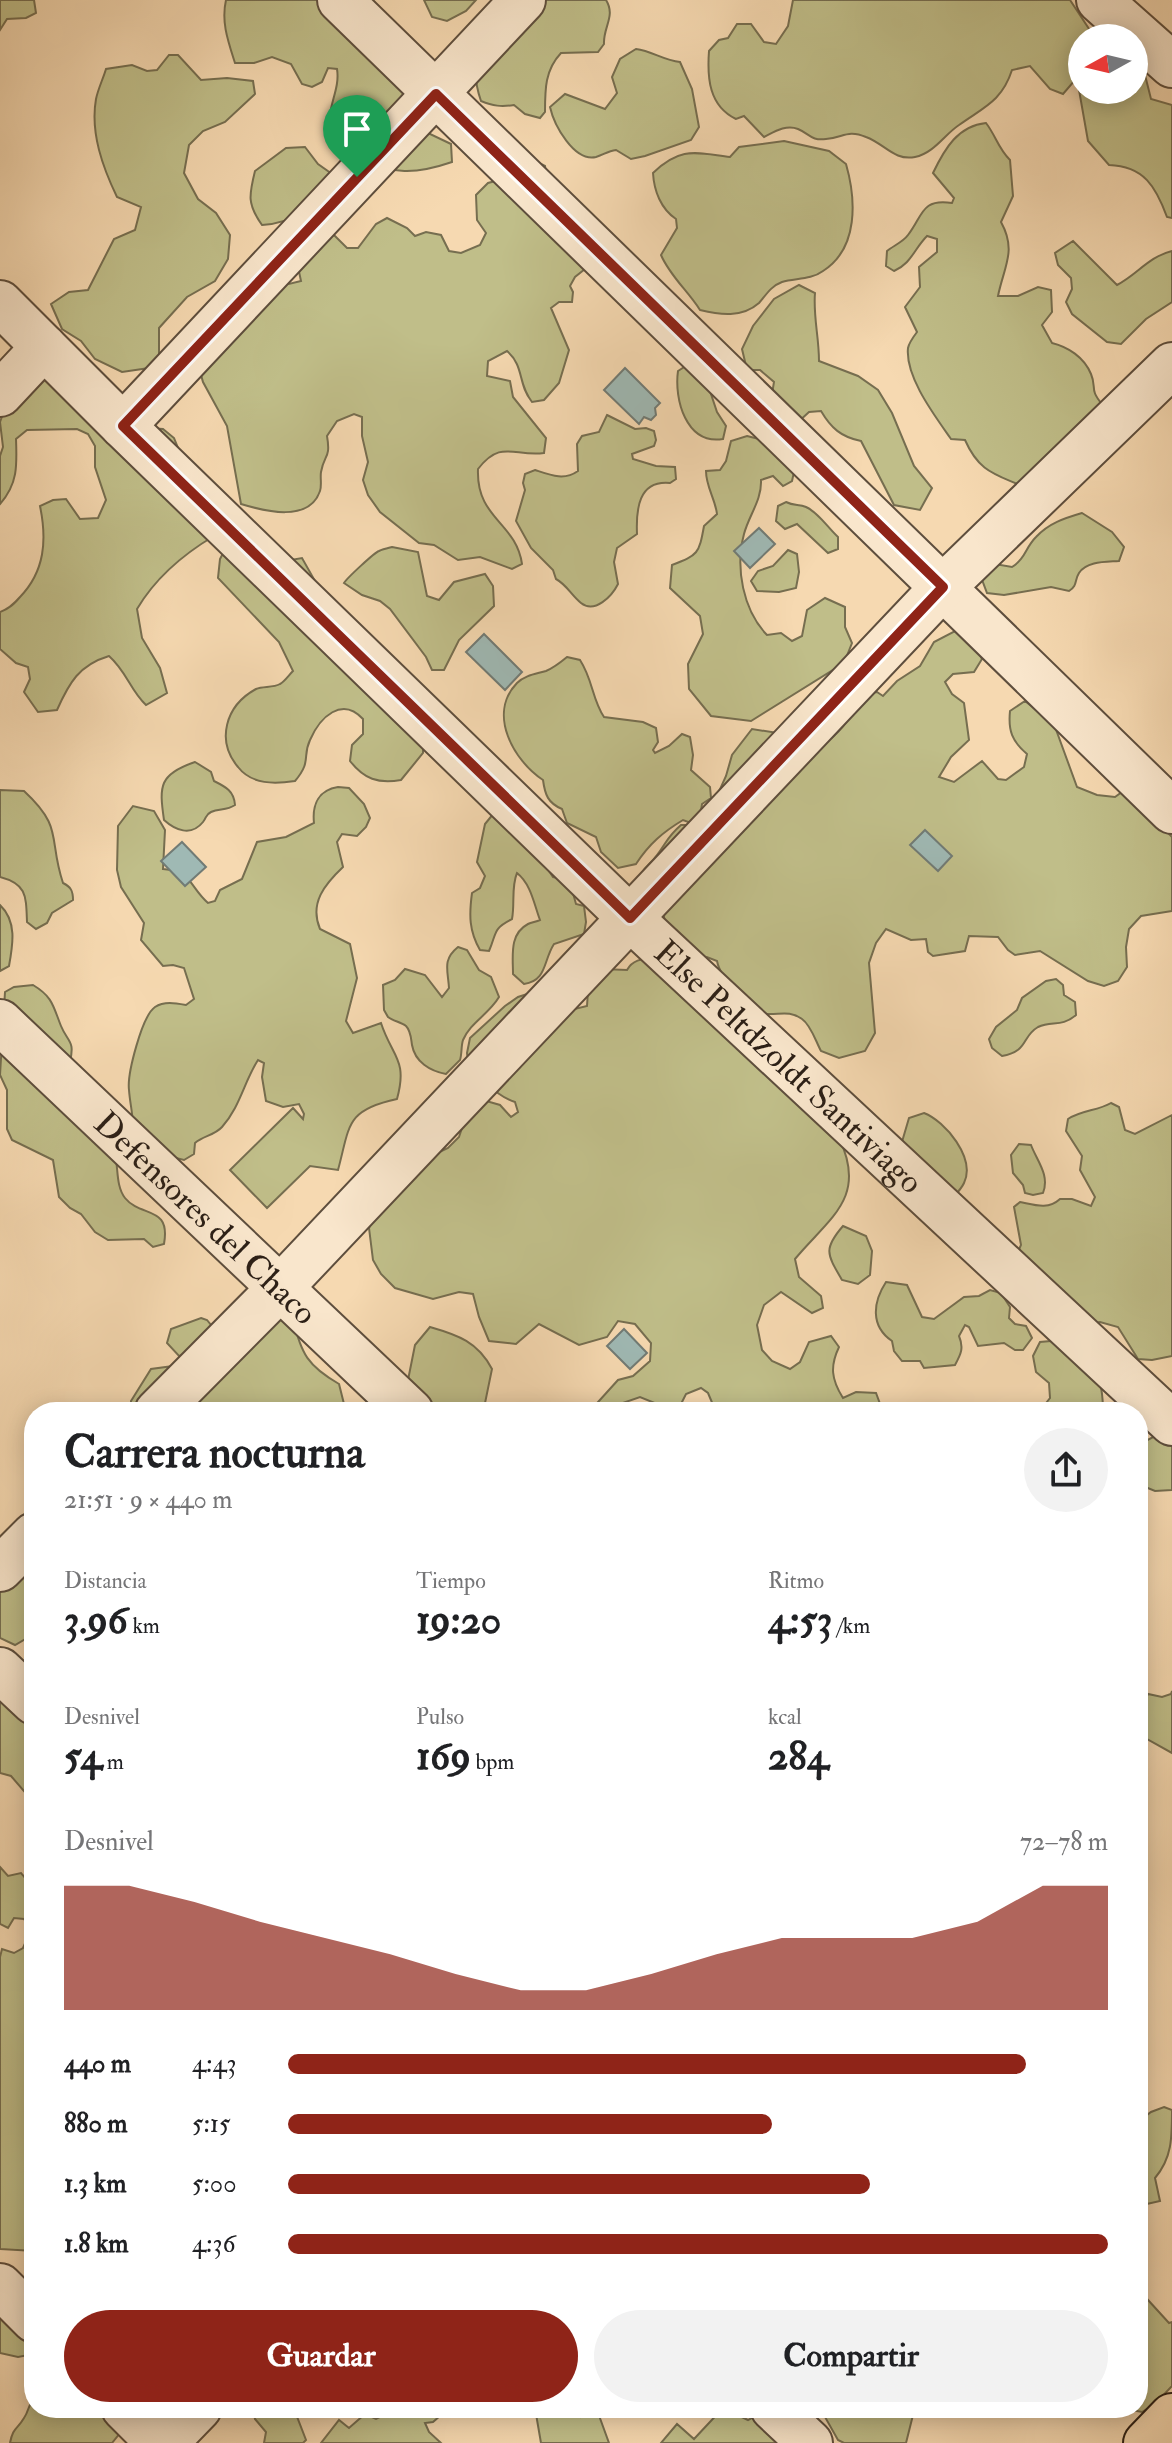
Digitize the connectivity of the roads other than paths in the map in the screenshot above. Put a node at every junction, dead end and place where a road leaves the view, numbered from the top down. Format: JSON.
{"nodes":[{"id":1,"x":340,"y":0,"type":"edge"},
{"id":2,"x":523,"y":0,"type":"edge"},
{"id":3,"x":1099,"y":0,"type":"edge"},
{"id":4,"x":1172,"y":65,"type":"edge"},
{"id":5,"x":436,"y":94,"type":"junction"},
{"id":6,"x":0,"y":303,"type":"edge"},
{"id":7,"x":44,"y":347,"type":"junction"},
{"id":8,"x":1172,"y":365,"type":"edge"},
{"id":9,"x":0,"y":394,"type":"edge"},
{"id":10,"x":123,"y":426,"type":"junction"},
{"id":11,"x":943,"y":587,"type":"junction"},
{"id":12,"x":1172,"y":811,"type":"edge"},
{"id":13,"x":630,"y":918,"type":"junction"},
{"id":14,"x":0,"y":1022,"type":"edge"},
{"id":15,"x":279,"y":1289,"type":"junction"},
{"id":16,"x":167,"y":1402,"type":"edge"},
{"id":17,"x":400,"y":1402,"type":"edge"},
{"id":18,"x":1159,"y":1412,"type":"edge"},
{"id":19,"x":24,"y":1545,"type":"edge"},
{"id":20,"x":0,"y":1569,"type":"edge"},
{"id":21,"x":0,"y":1670,"type":"edge"},
{"id":22,"x":24,"y":1693,"type":"edge"},
{"id":23,"x":0,"y":2286,"type":"edge"},
{"id":24,"x":24,"y":2310,"type":"edge"},
{"id":25,"x":1172,"y":2416,"type":"edge"},
{"id":26,"x":135,"y":2418,"type":"edge"},
{"id":27,"x":188,"y":2418,"type":"edge"},
{"id":28,"x":784,"y":2418,"type":"edge"},
{"id":29,"x":162,"y":2443,"type":"edge"},
{"id":30,"x":810,"y":2443,"type":"edge"},
{"id":31,"x":1146,"y":2443,"type":"edge"}],
"edges":[{"from":1,"to":5,"type":"street"},
{"from":2,"to":5,"type":"street"},
{"from":3,"to":4,"type":"street"},
{"from":5,"to":10,"type":"street"},
{"from":5,"to":11,"type":"street"},
{"from":6,"to":7,"type":"street","name":"Else Peltdzoldt Santiviago"},
{"from":7,"to":9,"type":"street"},
{"from":7,"to":10,"type":"street","name":"Else Peltdzoldt Santiviago"},
{"from":8,"to":11,"type":"street"},
{"from":10,"to":13,"type":"street","name":"Else Peltdzoldt Santiviago"},
{"from":11,"to":12,"type":"street"},
{"from":11,"to":13,"type":"street"},
{"from":13,"to":15,"type":"street"},
{"from":13,"to":18,"type":"street","name":"Else Peltdzoldt Santiviago"},
{"from":14,"to":15,"type":"street","name":"Defensores del Chaco"},
{"from":15,"to":16,"type":"street"},
{"from":15,"to":17,"type":"street","name":"Defensores del Chaco"},
{"from":19,"to":20,"type":"street"},
{"from":21,"to":22,"type":"street"},
{"from":23,"to":24,"type":"street"},
{"from":25,"to":31,"type":"main road"},
{"from":26,"to":29,"type":"street"},
{"from":27,"to":29,"type":"street"},
{"from":28,"to":30,"type":"street"}]}
